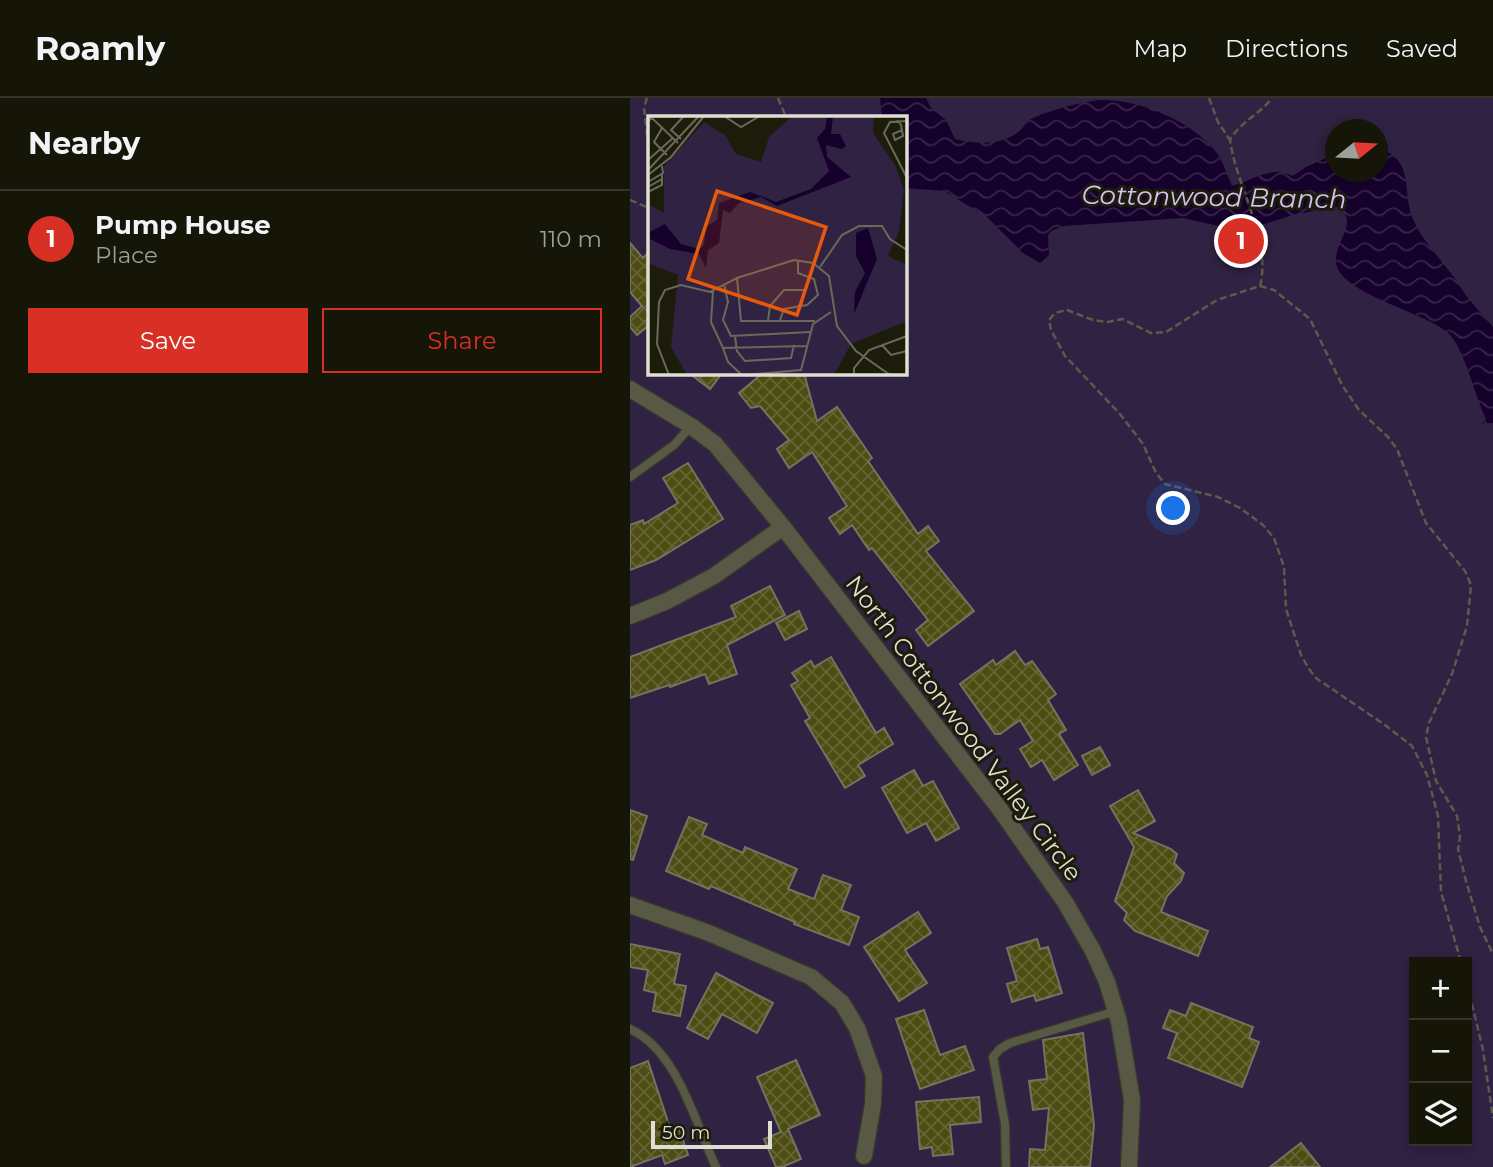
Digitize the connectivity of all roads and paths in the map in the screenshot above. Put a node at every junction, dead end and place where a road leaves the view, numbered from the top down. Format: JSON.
{"nodes":[{"id":1,"x":647,"y":98,"type":"edge"},
{"id":2,"x":778,"y":98,"type":"edge"},
{"id":3,"x":1209,"y":98,"type":"edge"},
{"id":4,"x":1272,"y":98,"type":"edge"},
{"id":5,"x":786,"y":116,"type":"edge"},
{"id":6,"x":1230,"y":140,"type":"junction"},
{"id":7,"x":648,"y":143,"type":"edge"},
{"id":8,"x":630,"y":200,"type":"edge"},
{"id":9,"x":648,"y":208,"type":"edge"},
{"id":10,"x":1260,"y":286,"type":"junction"},
{"id":11,"x":630,"y":389,"type":"edge"},
{"id":12,"x":691,"y":426,"type":"junction"},
{"id":13,"x":630,"y":477,"type":"edge"},
{"id":14,"x":783,"y":527,"type":"junction"},
{"id":15,"x":630,"y":616,"type":"edge"},
{"id":16,"x":630,"y":905,"type":"edge"},
{"id":17,"x":1493,"y":954,"type":"edge"},
{"id":18,"x":1460,"y":957,"type":"edge"},
{"id":19,"x":1472,"y":1004,"type":"edge"},
{"id":20,"x":1116,"y":1011,"type":"junction"},
{"id":21,"x":630,"y":1029,"type":"edge"},
{"id":22,"x":1493,"y":1118,"type":"edge"},
{"id":23,"x":864,"y":1156,"type":"dead end"},
{"id":24,"x":716,"y":1167,"type":"edge"},
{"id":25,"x":1006,"y":1167,"type":"edge"},
{"id":26,"x":1129,"y":1167,"type":"edge"}],
"edges":[{"from":1,"to":7,"type":"path"},
{"from":2,"to":5,"type":"path"},
{"from":3,"to":6,"type":"path"},
{"from":4,"to":6,"type":"path"},
{"from":6,"to":10,"type":"path"},
{"from":8,"to":9,"type":"path"},
{"from":10,"to":17,"type":"path"},
{"from":10,"to":18,"type":"path"},
{"from":11,"to":12,"type":"street","name":"North Cottonwood Valley Circle"},
{"from":12,"to":13,"type":"lane"},
{"from":12,"to":14,"type":"street","name":"North Cottonwood Valley Circle"},
{"from":14,"to":15,"type":"street"},
{"from":14,"to":20,"type":"street","name":"North Cottonwood Valley Circle"},
{"from":16,"to":23,"type":"street"},
{"from":19,"to":22,"type":"path"},
{"from":20,"to":25,"type":"lane"},
{"from":20,"to":26,"type":"street","name":"North Cottonwood Valley Circle"},
{"from":21,"to":24,"type":"lane"}]}
